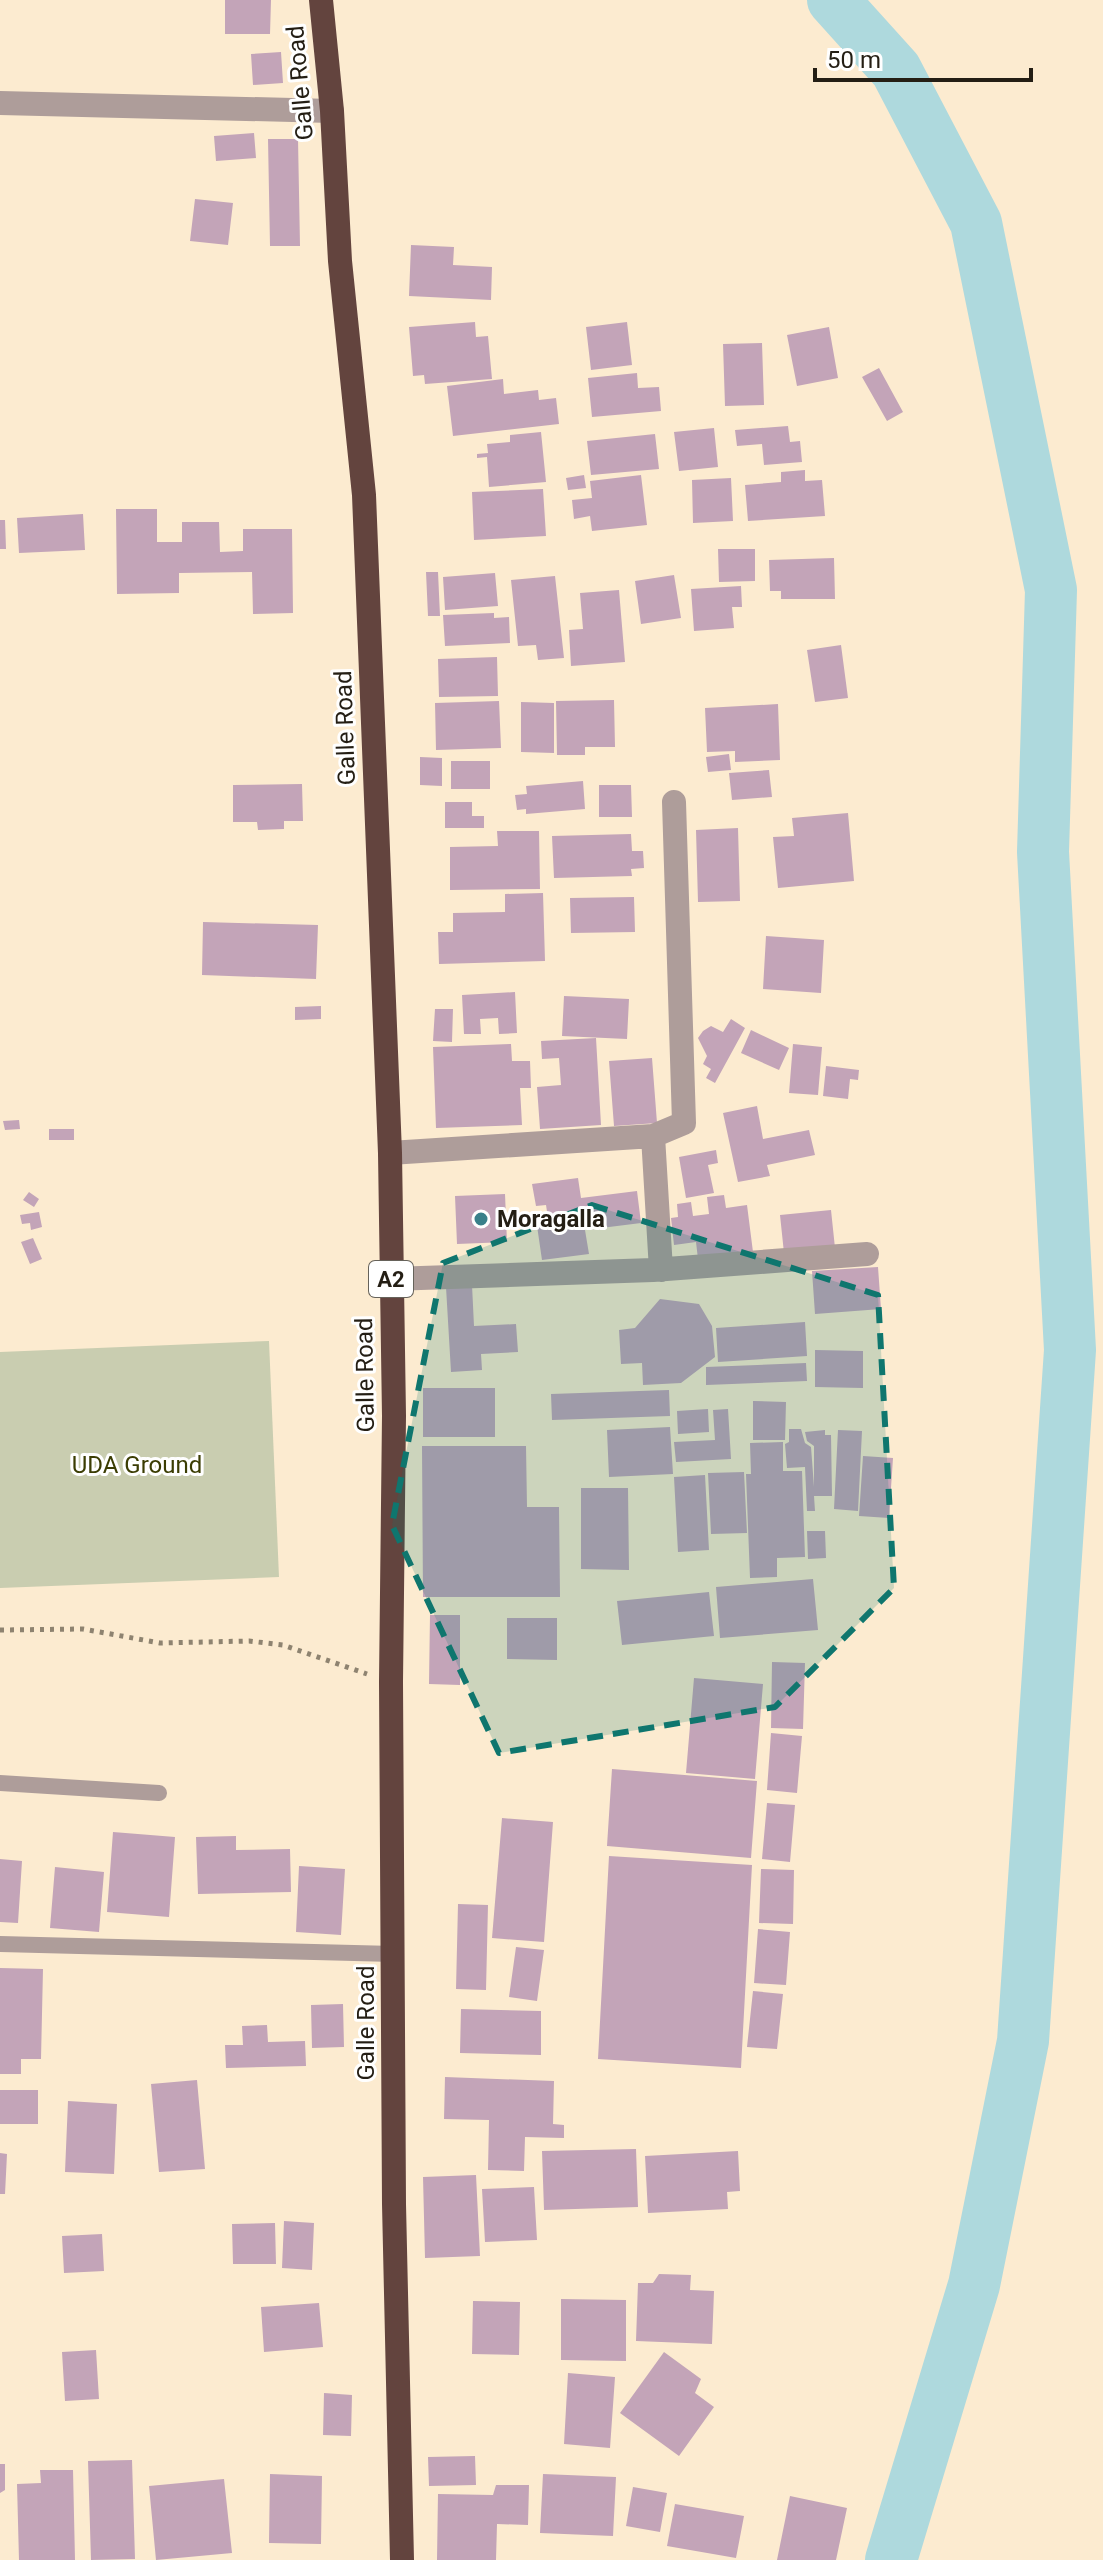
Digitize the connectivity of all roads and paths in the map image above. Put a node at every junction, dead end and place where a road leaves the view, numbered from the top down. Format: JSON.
{"nodes":[{"id":1,"x":321,"y":0,"type":"edge"},
{"id":2,"x":0,"y":103,"type":"edge"},
{"id":3,"x":332,"y":111,"type":"junction"},
{"id":4,"x":674,"y":802,"type":"dead end"},
{"id":5,"x":653,"y":1136,"type":"junction"},
{"id":6,"x":390,"y":1153,"type":"junction"},
{"id":7,"x":867,"y":1254,"type":"dead end"},
{"id":8,"x":661,"y":1270,"type":"junction"},
{"id":9,"x":391,"y":1279,"type":"junction"},
{"id":10,"x":0,"y":1630,"type":"edge"},
{"id":11,"x":391,"y":1682,"type":"junction"},
{"id":12,"x":0,"y":1783,"type":"edge"},
{"id":13,"x":159,"y":1793,"type":"dead end"},
{"id":14,"x":0,"y":1944,"type":"edge"},
{"id":15,"x":394,"y":1954,"type":"junction"},
{"id":16,"x":402,"y":2560,"type":"edge"}],
"edges":[{"from":1,"to":3,"type":"highway","name":"Galle Road","number":"A2"},
{"from":2,"to":3,"type":"street"},
{"from":3,"to":6,"type":"highway","name":"Galle Road","number":"A2"},
{"from":4,"to":5,"type":"street"},
{"from":5,"to":6,"type":"street"},
{"from":5,"to":8,"type":"street"},
{"from":6,"to":9,"type":"highway","name":"Galle Road","number":"A2"},
{"from":7,"to":8,"type":"street"},
{"from":8,"to":9,"type":"street"},
{"from":9,"to":11,"type":"highway","name":"Galle Road","number":"A2"},
{"from":10,"to":11,"type":"path"},
{"from":11,"to":15,"type":"highway","name":"Galle Road","number":"A2"},
{"from":12,"to":13,"type":"lane"},
{"from":14,"to":15,"type":"lane"},
{"from":15,"to":16,"type":"highway","name":"Galle Road","number":"A2"}]}
